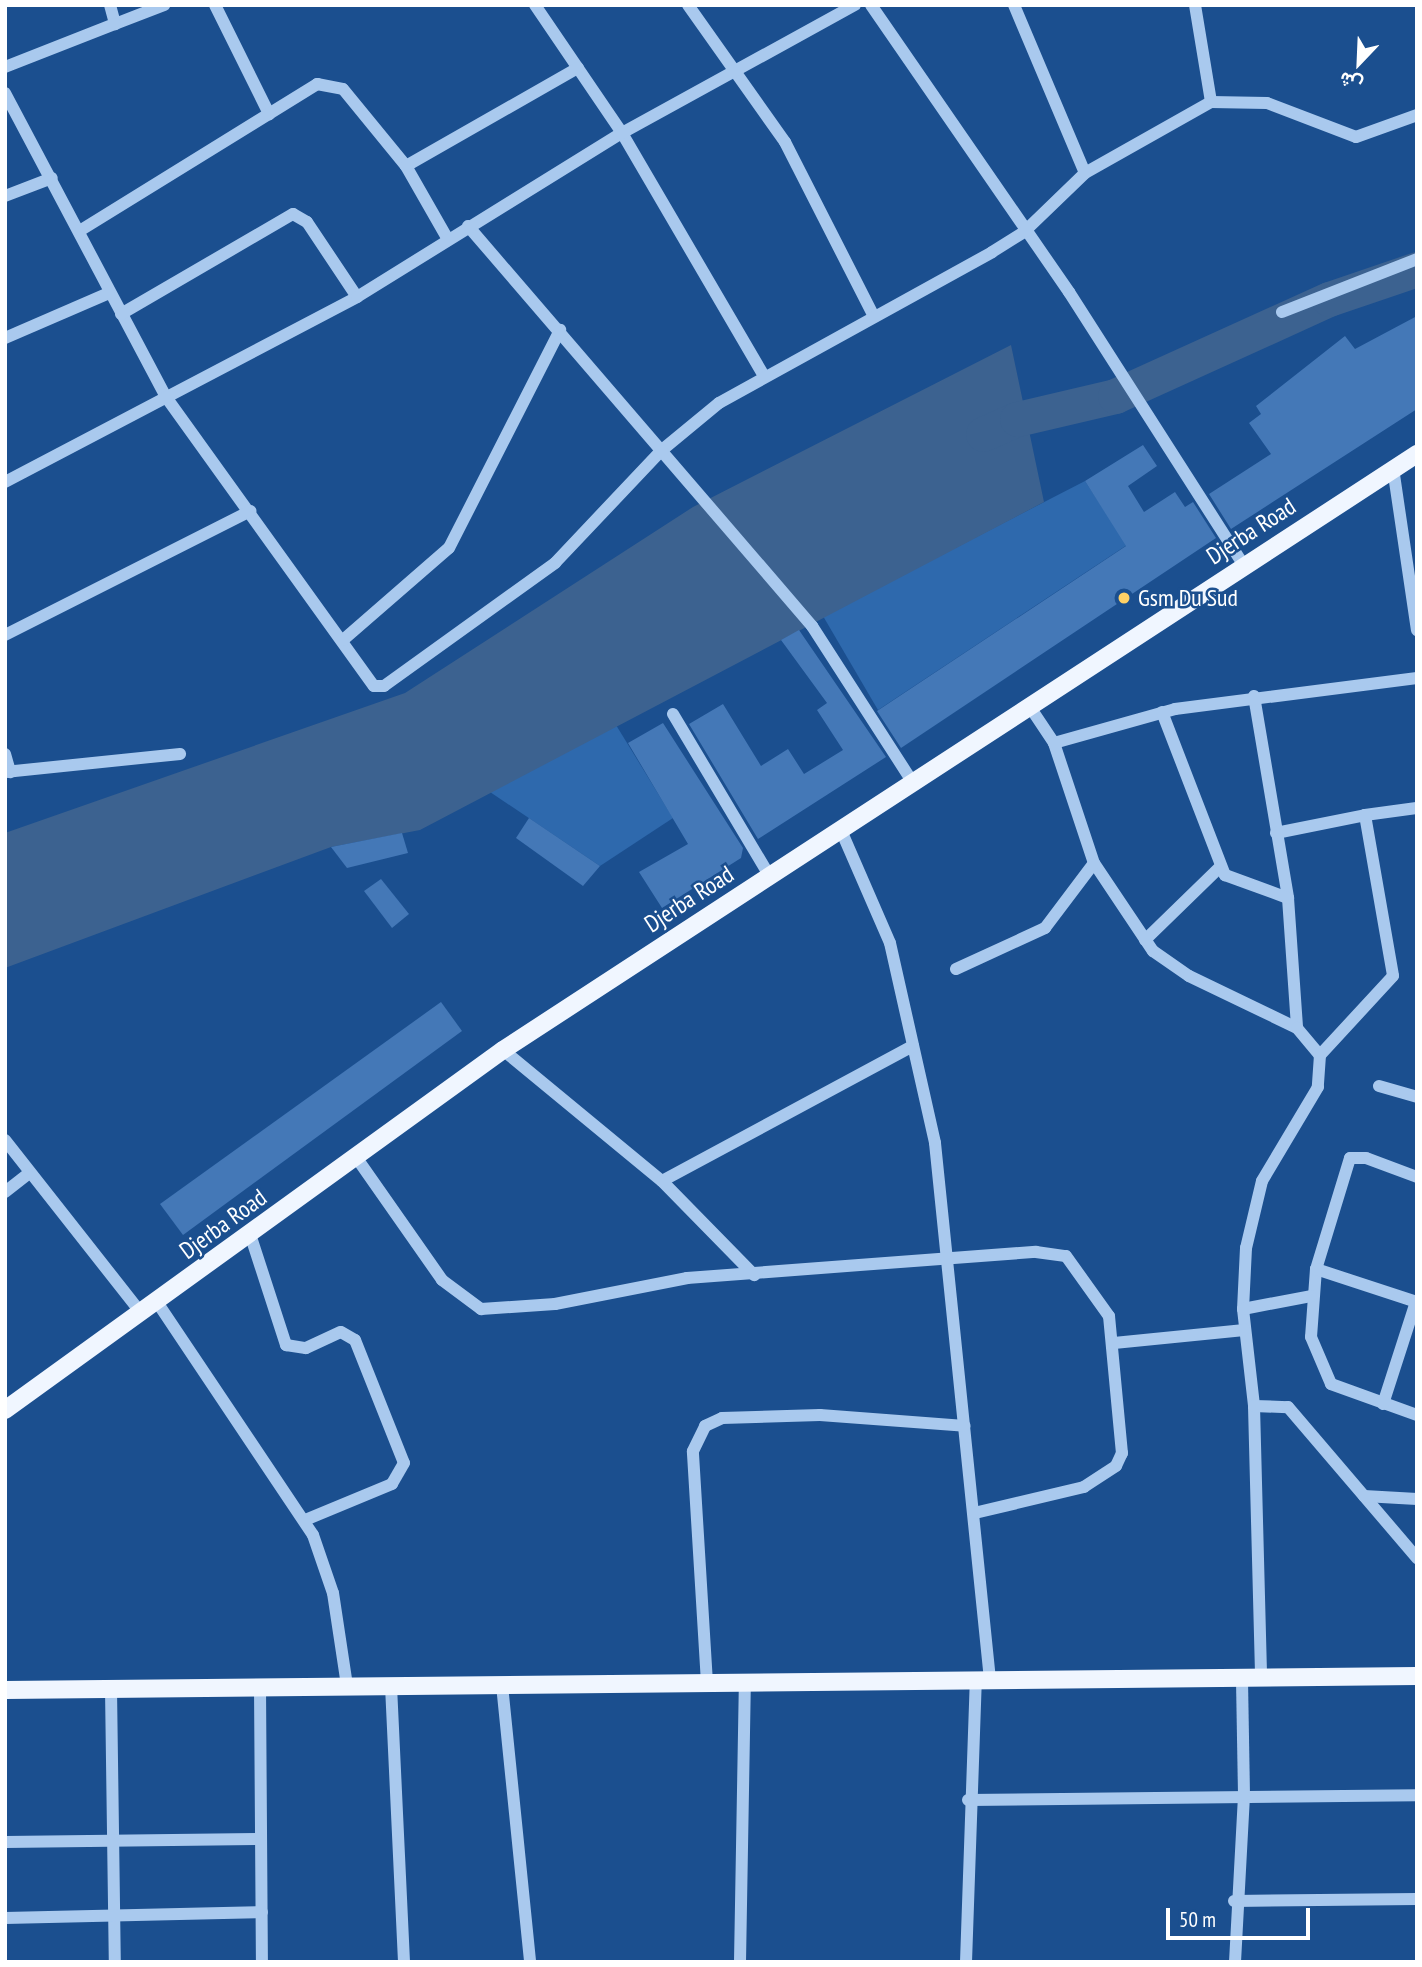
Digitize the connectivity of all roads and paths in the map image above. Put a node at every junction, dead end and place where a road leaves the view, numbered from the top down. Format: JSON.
{"nodes":[{"id":1,"x":110,"y":5,"type":"edge"},
{"id":2,"x":164,"y":5,"type":"edge"},
{"id":3,"x":215,"y":5,"type":"edge"},
{"id":4,"x":535,"y":5,"type":"edge"},
{"id":5,"x":688,"y":5,"type":"edge"},
{"id":6,"x":855,"y":5,"type":"edge"},
{"id":7,"x":871,"y":5,"type":"edge"},
{"id":8,"x":1014,"y":5,"type":"edge"},
{"id":9,"x":1195,"y":5,"type":"edge"},
{"id":10,"x":115,"y":24,"type":"junction"},
{"id":11,"x":5,"y":67,"type":"edge"},
{"id":12,"x":578,"y":68,"type":"junction"},
{"id":13,"x":738,"y":71,"type":"junction"},
{"id":14,"x":5,"y":93,"type":"edge"},
{"id":15,"x":1211,"y":102,"type":"junction"},
{"id":16,"x":269,"y":114,"type":"junction"},
{"id":17,"x":1417,"y":115,"type":"edge"},
{"id":18,"x":622,"y":133,"type":"junction"},
{"id":19,"x":406,"y":166,"type":"junction"},
{"id":20,"x":1085,"y":173,"type":"junction"},
{"id":21,"x":52,"y":178,"type":"junction"},
{"id":22,"x":5,"y":196,"type":"edge"},
{"id":23,"x":468,"y":226,"type":"junction"},
{"id":24,"x":80,"y":230,"type":"junction"},
{"id":25,"x":1025,"y":231,"type":"junction"},
{"id":26,"x":447,"y":238,"type":"junction"},
{"id":27,"x":1417,"y":259,"type":"edge"},
{"id":28,"x":109,"y":293,"type":"junction"},
{"id":29,"x":357,"y":297,"type":"junction"},
{"id":30,"x":1282,"y":312,"type":"dead end"},
{"id":31,"x":121,"y":314,"type":"junction"},
{"id":32,"x":874,"y":317,"type":"junction"},
{"id":33,"x":560,"y":330,"type":"junction"},
{"id":34,"x":5,"y":338,"type":"edge"},
{"id":35,"x":763,"y":373,"type":"junction"},
{"id":36,"x":166,"y":397,"type":"junction"},
{"id":37,"x":662,"y":450,"type":"junction"},
{"id":38,"x":1417,"y":454,"type":"edge"},
{"id":39,"x":1393,"y":468,"type":"junction"},
{"id":40,"x":5,"y":482,"type":"edge"},
{"id":41,"x":250,"y":511,"type":"junction"},
{"id":42,"x":1243,"y":564,"type":"junction"},
{"id":43,"x":1417,"y":630,"type":"edge"},
{"id":44,"x":5,"y":635,"type":"edge"},
{"id":45,"x":343,"y":640,"type":"junction"},
{"id":46,"x":1417,"y":678,"type":"edge"},
{"id":47,"x":1254,"y":696,"type":"junction"},
{"id":48,"x":1030,"y":707,"type":"junction"},
{"id":49,"x":1162,"y":712,"type":"junction"},
{"id":50,"x":673,"y":714,"type":"dead end"},
{"id":51,"x":1054,"y":743,"type":"junction"},
{"id":52,"x":5,"y":754,"type":"edge"},
{"id":53,"x":180,"y":754,"type":"dead end"},
{"id":54,"x":8,"y":772,"type":"edge"},
{"id":55,"x":912,"y":781,"type":"junction"},
{"id":56,"x":1417,"y":808,"type":"edge"},
{"id":57,"x":1365,"y":816,"type":"junction"},
{"id":58,"x":840,"y":828,"type":"junction"},
{"id":59,"x":1276,"y":833,"type":"junction"},
{"id":60,"x":1094,"y":863,"type":"junction"},
{"id":61,"x":1220,"y":867,"type":"junction"},
{"id":62,"x":769,"y":875,"type":"junction"},
{"id":63,"x":1288,"y":898,"type":"junction"},
{"id":64,"x":1145,"y":940,"type":"junction"},
{"id":65,"x":956,"y":969,"type":"dead end"},
{"id":66,"x":1297,"y":1028,"type":"junction"},
{"id":67,"x":913,"y":1046,"type":"junction"},
{"id":68,"x":503,"y":1050,"type":"junction"},
{"id":69,"x":1320,"y":1055,"type":"junction"},
{"id":70,"x":1379,"y":1086,"type":"dead end"},
{"id":71,"x":1417,"y":1097,"type":"edge"},
{"id":72,"x":5,"y":1140,"type":"edge"},
{"id":73,"x":356,"y":1157,"type":"junction"},
{"id":74,"x":27,"y":1175,"type":"junction"},
{"id":75,"x":1417,"y":1177,"type":"edge"},
{"id":76,"x":662,"y":1181,"type":"junction"},
{"id":77,"x":5,"y":1192,"type":"edge"},
{"id":78,"x":250,"y":1234,"type":"junction"},
{"id":79,"x":946,"y":1258,"type":"junction"},
{"id":80,"x":1316,"y":1269,"type":"junction"},
{"id":81,"x":754,"y":1275,"type":"junction"},
{"id":82,"x":1311,"y":1296,"type":"junction"},
{"id":83,"x":1417,"y":1302,"type":"edge"},
{"id":84,"x":157,"y":1303,"type":"junction"},
{"id":85,"x":1243,"y":1309,"type":"junction"},
{"id":86,"x":141,"y":1314,"type":"junction"},
{"id":87,"x":1244,"y":1330,"type":"junction"},
{"id":88,"x":1114,"y":1343,"type":"junction"},
{"id":89,"x":1383,"y":1404,"type":"junction"},
{"id":90,"x":1254,"y":1406,"type":"junction"},
{"id":91,"x":5,"y":1410,"type":"edge"},
{"id":92,"x":1417,"y":1415,"type":"edge"},
{"id":93,"x":965,"y":1426,"type":"junction"},
{"id":94,"x":1364,"y":1496,"type":"junction"},
{"id":95,"x":1417,"y":1499,"type":"edge"},
{"id":96,"x":975,"y":1513,"type":"junction"},
{"id":97,"x":304,"y":1520,"type":"junction"},
{"id":98,"x":1417,"y":1558,"type":"edge"},
{"id":99,"x":1417,"y":1676,"type":"edge"},
{"id":100,"x":1261,"y":1677,"type":"junction"},
{"id":101,"x":1241,"y":1678,"type":"junction"},
{"id":102,"x":983,"y":1680,"type":"junction"},
{"id":103,"x":707,"y":1683,"type":"junction"},
{"id":104,"x":745,"y":1683,"type":"junction"},
{"id":105,"x":502,"y":1685,"type":"junction"},
{"id":106,"x":346,"y":1686,"type":"junction"},
{"id":107,"x":391,"y":1686,"type":"junction"},
{"id":108,"x":260,"y":1687,"type":"junction"},
{"id":109,"x":111,"y":1689,"type":"junction"},
{"id":110,"x":5,"y":1690,"type":"edge"},
{"id":111,"x":1417,"y":1795,"type":"edge"},
{"id":112,"x":1244,"y":1796,"type":"junction"},
{"id":113,"x":968,"y":1800,"type":"junction"},
{"id":114,"x":260,"y":1839,"type":"junction"},
{"id":115,"x":113,"y":1841,"type":"junction"},
{"id":116,"x":5,"y":1842,"type":"edge"},
{"id":117,"x":1417,"y":1899,"type":"edge"},
{"id":118,"x":1234,"y":1901,"type":"junction"},
{"id":119,"x":262,"y":1912,"type":"junction"},
{"id":120,"x":115,"y":1916,"type":"junction"},
{"id":121,"x":5,"y":1918,"type":"edge"},
{"id":122,"x":115,"y":1962,"type":"edge"},
{"id":123,"x":262,"y":1962,"type":"edge"},
{"id":124,"x":404,"y":1962,"type":"edge"},
{"id":125,"x":530,"y":1962,"type":"edge"},
{"id":126,"x":740,"y":1962,"type":"edge"},
{"id":127,"x":966,"y":1962,"type":"edge"},
{"id":128,"x":1236,"y":1962,"type":"edge"}],
"edges":[{"from":1,"to":10,"type":"street"},
{"from":2,"to":10,"type":"street"},
{"from":3,"to":16,"type":"street"},
{"from":4,"to":12,"type":"street"},
{"from":5,"to":13,"type":"street"},
{"from":6,"to":13,"type":"street"},
{"from":7,"to":25,"type":"street"},
{"from":8,"to":20,"type":"street"},
{"from":9,"to":15,"type":"street"},
{"from":10,"to":11,"type":"street"},
{"from":12,"to":18,"type":"street"},
{"from":12,"to":19,"type":"street"},
{"from":13,"to":18,"type":"street"},
{"from":13,"to":32,"type":"street"},
{"from":14,"to":21,"type":"street"},
{"from":15,"to":17,"type":"street"},
{"from":15,"to":20,"type":"street"},
{"from":16,"to":19,"type":"street"},
{"from":16,"to":24,"type":"street"},
{"from":18,"to":23,"type":"street"},
{"from":18,"to":35,"type":"street"},
{"from":19,"to":26,"type":"street"},
{"from":20,"to":25,"type":"street"},
{"from":21,"to":22,"type":"street"},
{"from":21,"to":24,"type":"street"},
{"from":23,"to":26,"type":"street"},
{"from":23,"to":33,"type":"street"},
{"from":24,"to":28,"type":"street"},
{"from":25,"to":32,"type":"street"},
{"from":25,"to":42,"type":"street"},
{"from":26,"to":29,"type":"street"},
{"from":27,"to":30,"type":"street"},
{"from":28,"to":31,"type":"street"},
{"from":28,"to":34,"type":"street"},
{"from":29,"to":31,"type":"street"},
{"from":29,"to":36,"type":"street"},
{"from":31,"to":36,"type":"street"},
{"from":32,"to":35,"type":"street"},
{"from":33,"to":37,"type":"street"},
{"from":33,"to":45,"type":"street"},
{"from":35,"to":37,"type":"street"},
{"from":36,"to":40,"type":"street"},
{"from":36,"to":41,"type":"street"},
{"from":37,"to":45,"type":"street"},
{"from":37,"to":55,"type":"street"},
{"from":38,"to":39,"type":"main road","name":"Djerba Road"},
{"from":39,"to":42,"type":"main road","name":"Djerba Road"},
{"from":39,"to":43,"type":"street"},
{"from":41,"to":44,"type":"street"},
{"from":41,"to":45,"type":"street"},
{"from":42,"to":48,"type":"main road","name":"Djerba Road"},
{"from":46,"to":47,"type":"street"},
{"from":47,"to":49,"type":"street"},
{"from":47,"to":59,"type":"street"},
{"from":48,"to":51,"type":"street"},
{"from":48,"to":55,"type":"main road","name":"Djerba Road"},
{"from":49,"to":51,"type":"street"},
{"from":49,"to":61,"type":"street"},
{"from":50,"to":62,"type":"street"},
{"from":51,"to":60,"type":"street"},
{"from":52,"to":54,"type":"street"},
{"from":53,"to":54,"type":"street"},
{"from":55,"to":58,"type":"main road","name":"Djerba Road"},
{"from":56,"to":57,"type":"street"},
{"from":57,"to":59,"type":"street"},
{"from":57,"to":69,"type":"street"},
{"from":58,"to":62,"type":"main road","name":"Djerba Road"},
{"from":58,"to":67,"type":"street"},
{"from":59,"to":63,"type":"street"},
{"from":60,"to":64,"type":"street"},
{"from":60,"to":65,"type":"street"},
{"from":61,"to":63,"type":"street"},
{"from":61,"to":64,"type":"street"},
{"from":62,"to":68,"type":"main road","name":"Djerba Road"},
{"from":63,"to":66,"type":"street"},
{"from":64,"to":66,"type":"street"},
{"from":66,"to":69,"type":"street"},
{"from":67,"to":76,"type":"street"},
{"from":67,"to":79,"type":"street"},
{"from":68,"to":73,"type":"main road","name":"Djerba Road"},
{"from":68,"to":76,"type":"street"},
{"from":69,"to":85,"type":"street"},
{"from":70,"to":71,"type":"street"},
{"from":72,"to":74,"type":"street"},
{"from":73,"to":78,"type":"main road","name":"Djerba Road"},
{"from":73,"to":81,"type":"street"},
{"from":74,"to":77,"type":"street"},
{"from":74,"to":86,"type":"street"},
{"from":75,"to":80,"type":"street"},
{"from":76,"to":81,"type":"street"},
{"from":78,"to":84,"type":"main road","name":"Djerba Road"},
{"from":78,"to":97,"type":"street"},
{"from":79,"to":81,"type":"street"},
{"from":79,"to":88,"type":"street"},
{"from":79,"to":93,"type":"street"},
{"from":80,"to":82,"type":"street"},
{"from":80,"to":83,"type":"street"},
{"from":82,"to":85,"type":"street"},
{"from":82,"to":89,"type":"street"},
{"from":83,"to":89,"type":"street"},
{"from":84,"to":86,"type":"main road","name":"Djerba Road"},
{"from":84,"to":97,"type":"street"},
{"from":85,"to":87,"type":"street"},
{"from":86,"to":91,"type":"main road","name":"Djerba Road"},
{"from":87,"to":88,"type":"street"},
{"from":87,"to":90,"type":"street"},
{"from":88,"to":96,"type":"street"},
{"from":89,"to":92,"type":"street"},
{"from":90,"to":94,"type":"street"},
{"from":90,"to":100,"type":"street"},
{"from":93,"to":96,"type":"street"},
{"from":93,"to":103,"type":"street"},
{"from":94,"to":95,"type":"street"},
{"from":94,"to":98,"type":"street"},
{"from":96,"to":102,"type":"street"},
{"from":97,"to":106,"type":"street"},
{"from":99,"to":100,"type":"main road"},
{"from":100,"to":101,"type":"main road"},
{"from":101,"to":102,"type":"main road"},
{"from":101,"to":112,"type":"street"},
{"from":102,"to":104,"type":"main road"},
{"from":102,"to":113,"type":"street"},
{"from":103,"to":104,"type":"main road"},
{"from":103,"to":105,"type":"main road"},
{"from":104,"to":126,"type":"street"},
{"from":105,"to":107,"type":"main road"},
{"from":105,"to":125,"type":"street"},
{"from":106,"to":107,"type":"main road"},
{"from":106,"to":108,"type":"main road"},
{"from":107,"to":124,"type":"street"},
{"from":108,"to":109,"type":"main road"},
{"from":108,"to":114,"type":"street"},
{"from":109,"to":110,"type":"main road"},
{"from":109,"to":115,"type":"street"},
{"from":111,"to":112,"type":"street"},
{"from":112,"to":113,"type":"street"},
{"from":112,"to":118,"type":"street"},
{"from":113,"to":127,"type":"street"},
{"from":114,"to":115,"type":"street"},
{"from":114,"to":119,"type":"street"},
{"from":115,"to":116,"type":"street"},
{"from":115,"to":120,"type":"street"},
{"from":117,"to":118,"type":"street"},
{"from":118,"to":128,"type":"street"},
{"from":119,"to":120,"type":"street"},
{"from":119,"to":123,"type":"street"},
{"from":120,"to":121,"type":"street"},
{"from":120,"to":122,"type":"street"}]}
